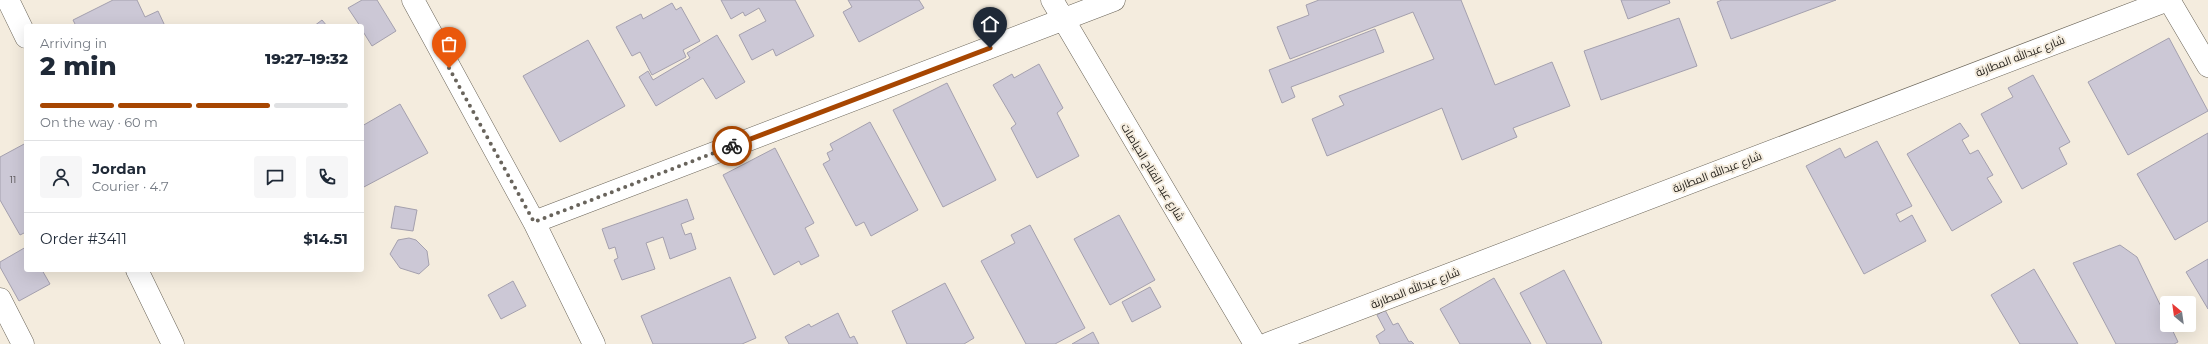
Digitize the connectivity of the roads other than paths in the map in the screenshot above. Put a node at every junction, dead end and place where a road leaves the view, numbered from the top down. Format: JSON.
{"nodes":[{"id":1,"x":8,"y":0,"type":"edge"},
{"id":2,"x":413,"y":0,"type":"edge"},
{"id":3,"x":1052,"y":0,"type":"edge"},
{"id":4,"x":1114,"y":0,"type":"edge"},
{"id":5,"x":2168,"y":0,"type":"edge"},
{"id":6,"x":1063,"y":20,"type":"junction"},
{"id":7,"x":24,"y":33,"type":"edge"},
{"id":8,"x":2208,"y":66,"type":"edge"},
{"id":9,"x":534,"y":222,"type":"junction"},
{"id":10,"x":138,"y":272,"type":"edge"},
{"id":11,"x":0,"y":298,"type":"edge"},
{"id":12,"x":23,"y":344,"type":"edge"},
{"id":13,"x":172,"y":344,"type":"edge"},
{"id":14,"x":594,"y":344,"type":"edge"},
{"id":15,"x":1255,"y":344,"type":"edge"},
{"id":16,"x":1267,"y":344,"type":"edge"}],
"edges":[{"from":1,"to":7,"type":"street"},
{"from":2,"to":9,"type":"street"},
{"from":3,"to":6,"type":"street","name":"شارع عبد الفتاح الحياصات"},
{"from":4,"to":6,"type":"street"},
{"from":5,"to":8,"type":"street"},
{"from":5,"to":16,"type":"street","name":"شارع عبدالله المطارنة"},
{"from":6,"to":9,"type":"street"},
{"from":6,"to":15,"type":"street","name":"شارع عبد الفتاح الحياصات"},
{"from":9,"to":14,"type":"street"},
{"from":10,"to":13,"type":"street"},
{"from":11,"to":12,"type":"street"}]}
